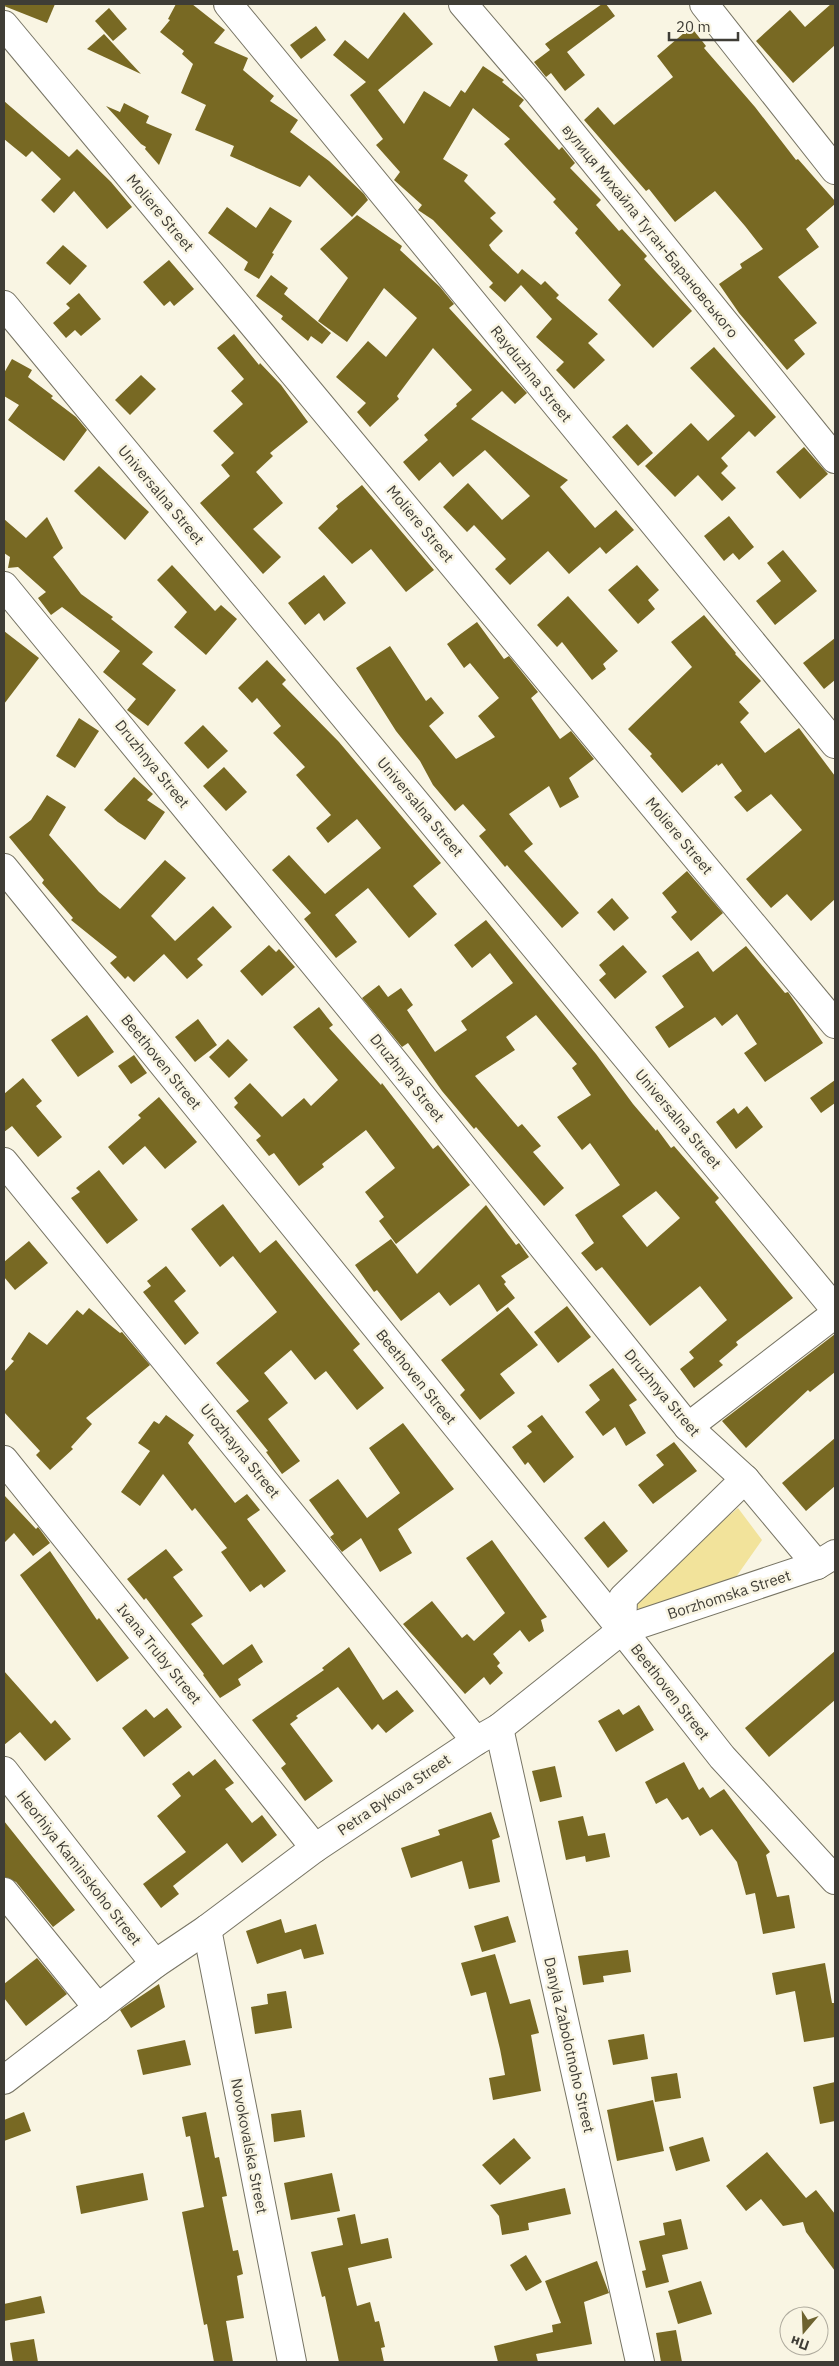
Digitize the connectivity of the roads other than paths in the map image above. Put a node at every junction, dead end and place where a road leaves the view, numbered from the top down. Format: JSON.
{"nodes":[{"id":1,"x":228,"y":4,"type":"edge"},
{"id":2,"x":463,"y":4,"type":"edge"},
{"id":3,"x":704,"y":4,"type":"edge"},
{"id":4,"x":4,"y":25,"type":"edge"},
{"id":5,"x":835,"y":170,"type":"edge"},
{"id":6,"x":4,"y":306,"type":"edge"},
{"id":7,"x":835,"y":459,"type":"edge"},
{"id":8,"x":4,"y":586,"type":"edge"},
{"id":9,"x":835,"y":744,"type":"edge"},
{"id":10,"x":4,"y":868,"type":"edge"},
{"id":11,"x":835,"y":1024,"type":"edge"},
{"id":12,"x":4,"y":1162,"type":"edge"},
{"id":13,"x":835,"y":1309,"type":"edge"},
{"id":14,"x":835,"y":1314,"type":"edge"},
{"id":15,"x":688,"y":1427,"type":"junction"},
{"id":16,"x":4,"y":1460,"type":"edge"},
{"id":17,"x":745,"y":1480,"type":"junction"},
{"id":18,"x":826,"y":1560,"type":"edge"},
{"id":19,"x":622,"y":1630,"type":"junction"},
{"id":20,"x":487,"y":1734,"type":"junction"},
{"id":21,"x":4,"y":1771,"type":"edge"},
{"id":22,"x":315,"y":1848,"type":"junction"},
{"id":23,"x":835,"y":1880,"type":"edge"},
{"id":24,"x":4,"y":1892,"type":"edge"},
{"id":25,"x":207,"y":1929,"type":"junction"},
{"id":26,"x":155,"y":1964,"type":"junction"},
{"id":27,"x":98,"y":2008,"type":"junction"},
{"id":28,"x":4,"y":2080,"type":"edge"},
{"id":29,"x":292,"y":2362,"type":"edge"},
{"id":30,"x":640,"y":2362,"type":"edge"}],
"edges":[{"from":1,"to":9,"type":"street","name":"Rayduzhna Street"},
{"from":2,"to":7,"type":"street","name":"вулиця Михайла Туган-Барановського"},
{"from":3,"to":5,"type":"street"},
{"from":4,"to":11,"type":"street","name":"Moliere Street"},
{"from":6,"to":13,"type":"street","name":"Universalna Street"},
{"from":8,"to":15,"type":"street","name":"Druzhnya Street"},
{"from":10,"to":19,"type":"street","name":"Beethoven Street"},
{"from":12,"to":20,"type":"street","name":"Urozhayna Street"},
{"from":14,"to":15,"type":"street"},
{"from":15,"to":17,"type":"street","name":"Druzhnya Street"},
{"from":16,"to":22,"type":"street","name":"Ivana Truby Street"},
{"from":17,"to":18,"type":"street","name":"Druzhnya Street"},
{"from":17,"to":19,"type":"street"},
{"from":18,"to":19,"type":"street","name":"Borzhomska Street"},
{"from":19,"to":20,"type":"street","name":"Petra Bykova Street"},
{"from":19,"to":23,"type":"street","name":"Beethoven Street"},
{"from":20,"to":22,"type":"street","name":"Petra Bykova Street"},
{"from":20,"to":30,"type":"street","name":"Danyla Zabolotnoho Street"},
{"from":21,"to":26,"type":"street","name":"Heorhiya Kaminskoho Street"},
{"from":22,"to":25,"type":"street","name":"Petra Bykova Street"},
{"from":24,"to":27,"type":"street"},
{"from":25,"to":26,"type":"street","name":"Petra Bykova Street"},
{"from":25,"to":29,"type":"street","name":"Novokovalska Street"},
{"from":26,"to":27,"type":"street","name":"Petra Bykova Street"},
{"from":27,"to":28,"type":"street","name":"Petra Bykova Street"}]}
